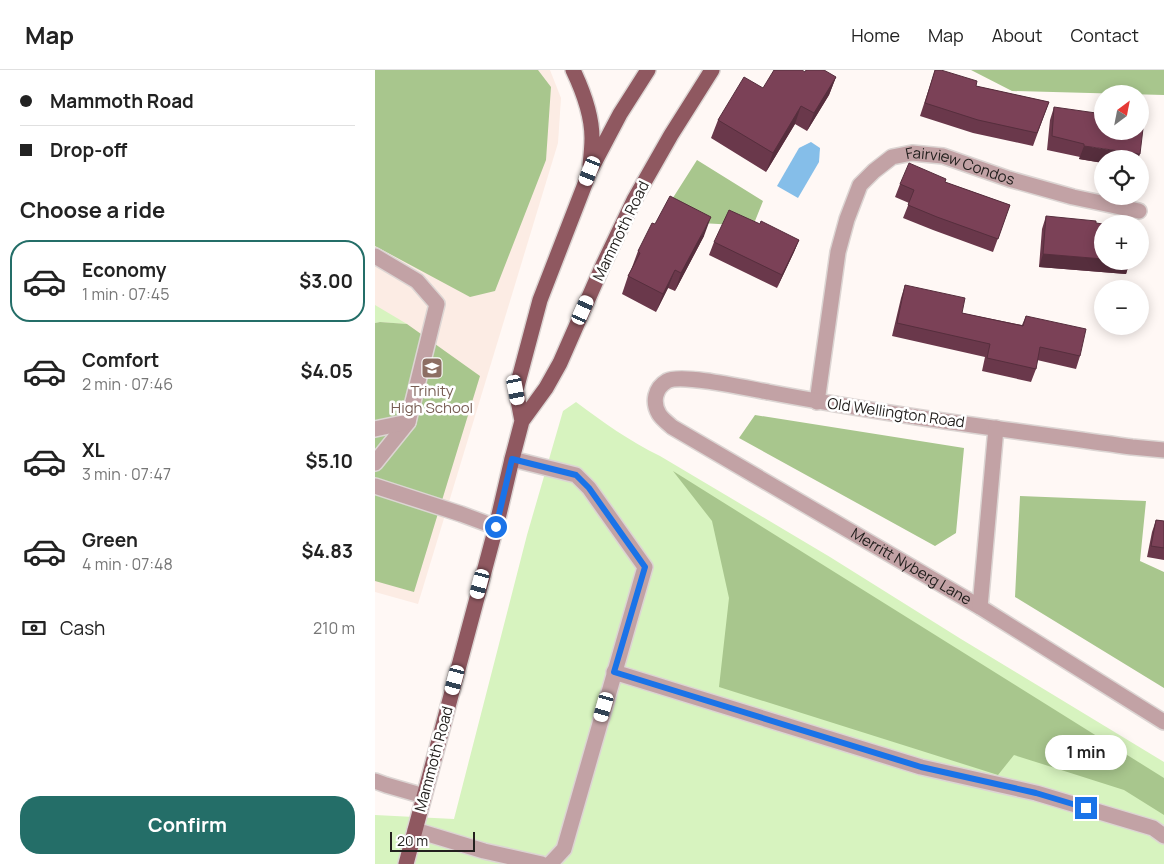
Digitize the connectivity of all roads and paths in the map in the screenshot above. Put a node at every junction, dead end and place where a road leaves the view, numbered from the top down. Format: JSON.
{"nodes":[{"id":1,"x":573,"y":70,"type":"edge"},
{"id":2,"x":648,"y":70,"type":"edge"},
{"id":3,"x":712,"y":70,"type":"edge"},
{"id":4,"x":590,"y":171,"type":"junction"},
{"id":5,"x":1139,"y":211,"type":"dead end"},
{"id":6,"x":375,"y":256,"type":"edge"},
{"id":7,"x":817,"y":402,"type":"junction"},
{"id":8,"x":659,"y":414,"type":"joint"},
{"id":9,"x":522,"y":421,"type":"junction"},
{"id":10,"x":408,"y":422,"type":"junction"},
{"id":11,"x":996,"y":428,"type":"junction"},
{"id":12,"x":375,"y":429,"type":"edge"},
{"id":13,"x":1164,"y":450,"type":"edge"},
{"id":14,"x":512,"y":459,"type":"junction"},
{"id":15,"x":375,"y":463,"type":"edge"},
{"id":16,"x":375,"y":486,"type":"edge"},
{"id":17,"x":496,"y":527,"type":"junction"},
{"id":18,"x":979,"y":607,"type":"junction"},
{"id":19,"x":614,"y":672,"type":"junction"},
{"id":20,"x":1164,"y":722,"type":"edge"},
{"id":21,"x":375,"y":781,"type":"edge"},
{"id":22,"x":424,"y":796,"type":"junction"},
{"id":23,"x":415,"y":830,"type":"junction"},
{"id":24,"x":1164,"y":836,"type":"edge"},
{"id":25,"x":406,"y":864,"type":"edge"},
{"id":26,"x":542,"y":864,"type":"edge"},
{"id":27,"x":550,"y":864,"type":"edge"}],
"edges":[{"from":1,"to":4,"type":"main road"},
{"from":2,"to":4,"type":"main road","name":"Mammoth Road"},
{"from":3,"to":9,"type":"main road","name":"Mammoth Road"},
{"from":4,"to":9,"type":"main road","name":"Mammoth Road"},
{"from":5,"to":7,"type":"street","name":"Fairview Condos"},
{"from":6,"to":10,"type":"street"},
{"from":7,"to":8,"type":"street","name":"Old Wellington Road"},
{"from":7,"to":11,"type":"street","name":"Old Wellington Road"},
{"from":8,"to":18,"type":"street","name":"Merritt Nyberg Lane"},
{"from":9,"to":14,"type":"main road","name":"Mammoth Road"},
{"from":10,"to":12,"type":"street"},
{"from":10,"to":15,"type":"street"},
{"from":11,"to":13,"type":"street","name":"Old Wellington Road"},
{"from":11,"to":18,"type":"street"},
{"from":14,"to":17,"type":"main road","name":"Mammoth Road"},
{"from":14,"to":19,"type":"street"},
{"from":16,"to":17,"type":"street"},
{"from":17,"to":22,"type":"main road","name":"Mammoth Road"},
{"from":18,"to":20,"type":"street","name":"Merritt Nyberg Lane"},
{"from":19,"to":24,"type":"street"},
{"from":19,"to":27,"type":"street"},
{"from":21,"to":22,"type":"street"},
{"from":22,"to":23,"type":"main road","name":"Mammoth Road"},
{"from":23,"to":25,"type":"main road","name":"Mammoth Road"},
{"from":23,"to":26,"type":"street"}]}
